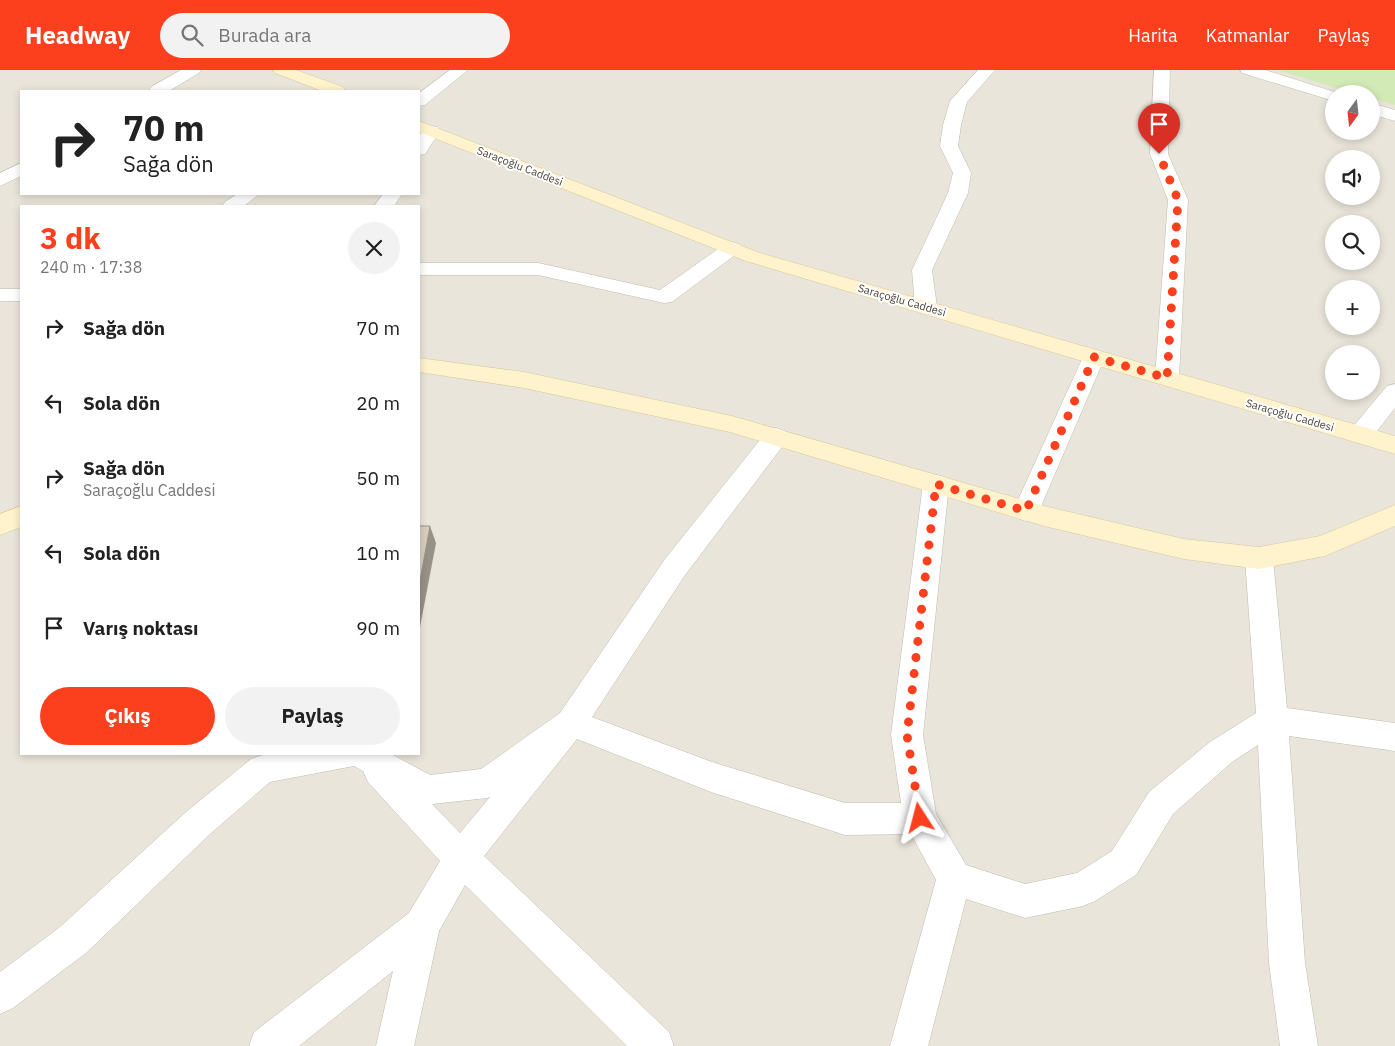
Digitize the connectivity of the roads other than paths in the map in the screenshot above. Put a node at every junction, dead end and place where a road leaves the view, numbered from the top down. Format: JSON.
{"nodes":[{"id":1,"x":193,"y":70,"type":"edge"},
{"id":2,"x":281,"y":70,"type":"edge"},
{"id":3,"x":460,"y":70,"type":"edge"},
{"id":4,"x":987,"y":70,"type":"edge"},
{"id":5,"x":1162,"y":70,"type":"edge"},
{"id":6,"x":1248,"y":70,"type":"edge"},
{"id":7,"x":159,"y":90,"type":"edge"},
{"id":8,"x":334,"y":90,"type":"edge"},
{"id":9,"x":1325,"y":93,"type":"edge"},
{"id":10,"x":420,"y":101,"type":"edge"},
{"id":11,"x":1380,"y":111,"type":"edge"},
{"id":12,"x":1395,"y":116,"type":"edge"},
{"id":13,"x":425,"y":128,"type":"edge"},
{"id":14,"x":420,"y":146,"type":"edge"},
{"id":15,"x":20,"y":170,"type":"edge"},
{"id":16,"x":0,"y":180,"type":"edge"},
{"id":17,"x":248,"y":195,"type":"edge"},
{"id":18,"x":233,"y":205,"type":"edge"},
{"id":19,"x":732,"y":248,"type":"junction"},
{"id":20,"x":420,"y":269,"type":"edge"},
{"id":21,"x":0,"y":295,"type":"edge"},
{"id":22,"x":20,"y":295,"type":"edge"},
{"id":23,"x":926,"y":307,"type":"junction"},
{"id":24,"x":1094,"y":357,"type":"junction"},
{"id":25,"x":420,"y":365,"type":"edge"},
{"id":26,"x":1167,"y":378,"type":"junction"},
{"id":27,"x":1395,"y":392,"type":"edge"},
{"id":28,"x":1360,"y":435,"type":"junction"},
{"id":29,"x":776,"y":437,"type":"junction"},
{"id":30,"x":1395,"y":446,"type":"edge"},
{"id":31,"x":936,"y":484,"type":"junction"},
{"id":32,"x":1026,"y":511,"type":"junction"},
{"id":33,"x":1395,"y":515,"type":"edge"},
{"id":34,"x":20,"y":516,"type":"edge"},
{"id":35,"x":0,"y":525,"type":"edge"},
{"id":36,"x":1259,"y":558,"type":"junction"},
{"id":37,"x":1272,"y":720,"type":"junction"},
{"id":38,"x":571,"y":723,"type":"junction"},
{"id":39,"x":1395,"y":737,"type":"edge"},
{"id":40,"x":338,"y":755,"type":"edge"},
{"id":41,"x":363,"y":755,"type":"edge"},
{"id":42,"x":364,"y":755,"type":"edge"},
{"id":43,"x":265,"y":762,"type":"edge"},
{"id":44,"x":920,"y":818,"type":"junction"},
{"id":45,"x":461,"y":858,"type":"junction"},
{"id":46,"x":954,"y":878,"type":"junction"},
{"id":47,"x":422,"y":926,"type":"junction"},
{"id":48,"x":0,"y":995,"type":"edge"},
{"id":49,"x":268,"y":1046,"type":"edge"},
{"id":50,"x":395,"y":1046,"type":"edge"},
{"id":51,"x":655,"y":1046,"type":"edge"},
{"id":52,"x":909,"y":1046,"type":"edge"},
{"id":53,"x":1299,"y":1046,"type":"edge"}],
"edges":[{"from":1,"to":7,"type":"street"},
{"from":2,"to":8,"type":"street"},
{"from":3,"to":10,"type":"street"},
{"from":4,"to":23,"type":"street"},
{"from":5,"to":26,"type":"street"},
{"from":6,"to":9,"type":"street"},
{"from":11,"to":12,"type":"street"},
{"from":13,"to":14,"type":"street"},
{"from":13,"to":19,"type":"street","name":"Saraçoğlu Caddesi"},
{"from":15,"to":16,"type":"street"},
{"from":17,"to":18,"type":"street"},
{"from":19,"to":20,"type":"street"},
{"from":19,"to":23,"type":"street","name":"Saraçoğlu Caddesi"},
{"from":21,"to":22,"type":"street"},
{"from":23,"to":24,"type":"street","name":"Saraçoğlu Caddesi"},
{"from":24,"to":26,"type":"street","name":"Saraçoğlu Caddesi"},
{"from":24,"to":32,"type":"street"},
{"from":25,"to":29,"type":"street"},
{"from":26,"to":28,"type":"street","name":"Saraçoğlu Caddesi"},
{"from":27,"to":28,"type":"street"},
{"from":28,"to":30,"type":"street","name":"Saraçoğlu Caddesi"},
{"from":29,"to":31,"type":"street"},
{"from":29,"to":38,"type":"street"},
{"from":31,"to":32,"type":"street"},
{"from":31,"to":44,"type":"street"},
{"from":32,"to":36,"type":"street"},
{"from":33,"to":36,"type":"street"},
{"from":34,"to":35,"type":"street"},
{"from":36,"to":37,"type":"street"},
{"from":37,"to":39,"type":"street"},
{"from":37,"to":46,"type":"street"},
{"from":37,"to":53,"type":"street"},
{"from":38,"to":42,"type":"street"},
{"from":38,"to":44,"type":"street"},
{"from":38,"to":45,"type":"street"},
{"from":40,"to":43,"type":"street"},
{"from":41,"to":45,"type":"street"},
{"from":43,"to":48,"type":"street"},
{"from":44,"to":46,"type":"street"},
{"from":45,"to":47,"type":"street"},
{"from":45,"to":51,"type":"street"},
{"from":46,"to":52,"type":"street"},
{"from":47,"to":49,"type":"street"},
{"from":47,"to":50,"type":"street"}]}
